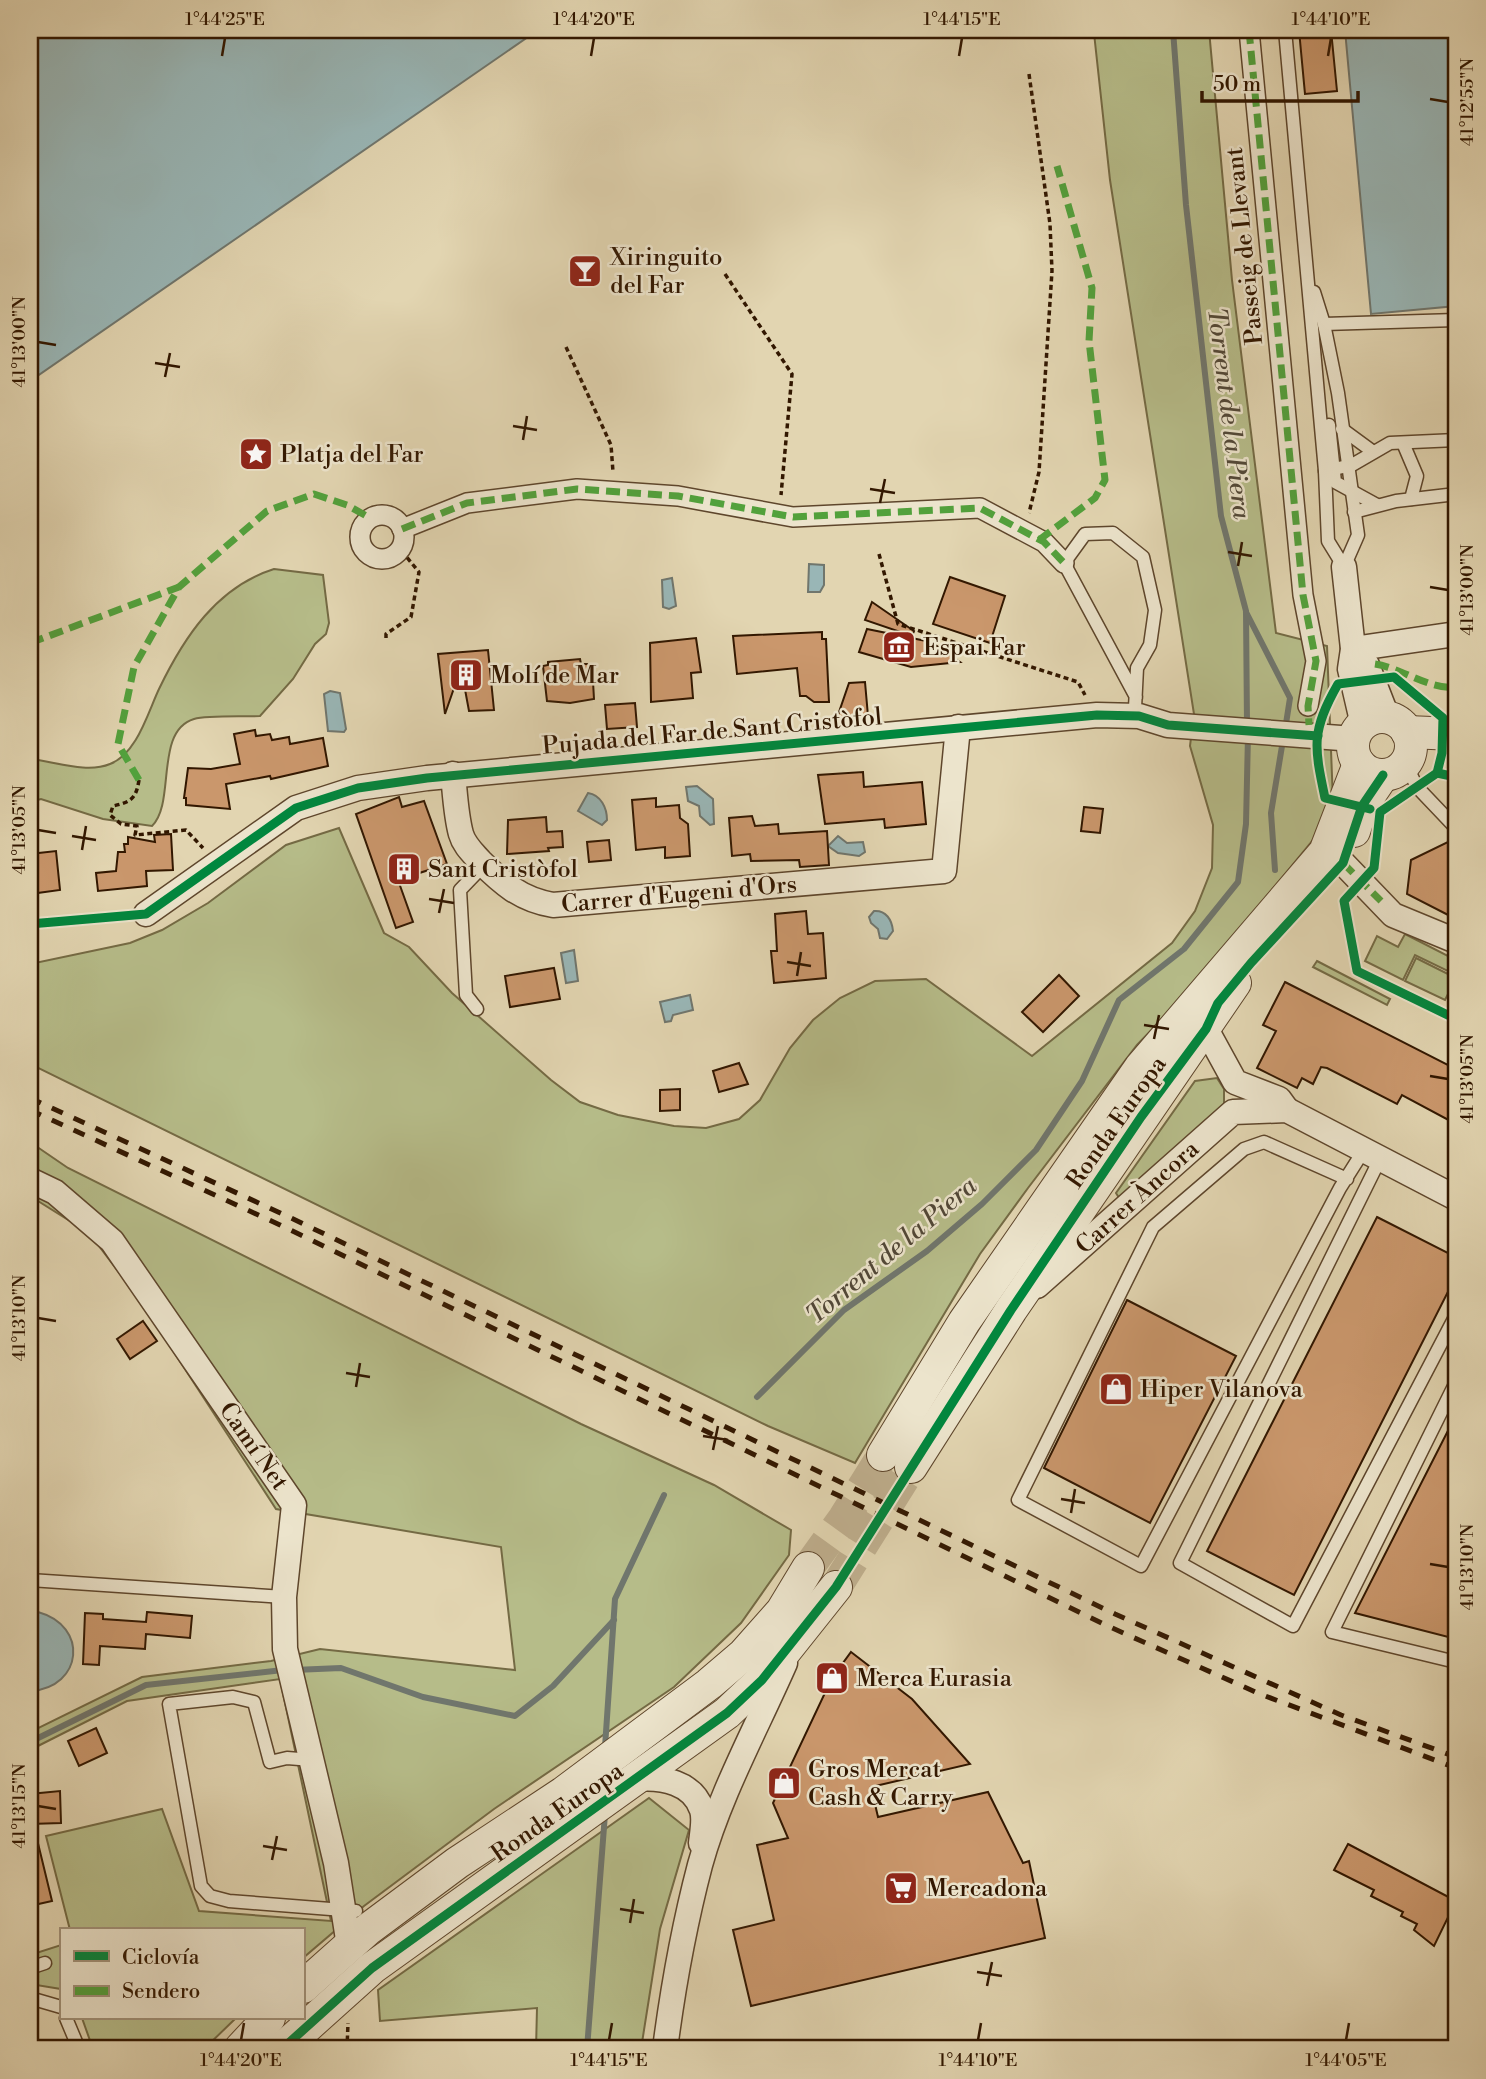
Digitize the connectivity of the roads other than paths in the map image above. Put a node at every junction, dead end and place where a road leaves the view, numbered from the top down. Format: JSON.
{"nodes":[{"id":1,"x":1249,"y":30,"type":"edge"},
{"id":2,"x":1285,"y":30,"type":"edge"},
{"id":3,"x":1307,"y":272,"type":"junction"},
{"id":4,"x":1456,"y":320,"type":"edge"},
{"id":5,"x":1324,"y":324,"type":"junction"},
{"id":6,"x":1342,"y":429,"type":"junction"},
{"id":7,"x":1456,"y":440,"type":"edge"},
{"id":8,"x":1403,"y":443,"type":"junction"},
{"id":9,"x":1372,"y":451,"type":"junction"},
{"id":10,"x":1347,"y":466,"type":"junction"},
{"id":11,"x":1329,"y":470,"type":"junction"},
{"id":12,"x":1351,"y":491,"type":"junction"},
{"id":13,"x":1456,"y":494,"type":"edge"},
{"id":14,"x":1411,"y":499,"type":"junction"},
{"id":15,"x":1377,"y":505,"type":"junction"},
{"id":16,"x":1354,"y":512,"type":"junction"},
{"id":17,"x":401,"y":539,"type":"road end"},
{"id":18,"x":1064,"y":563,"type":"junction"},
{"id":19,"x":1344,"y":567,"type":"junction"},
{"id":20,"x":1456,"y":634,"type":"edge"},
{"id":21,"x":1353,"y":649,"type":"junction"},
{"id":22,"x":1308,"y":706,"type":"dead end"},
{"id":23,"x":1138,"y":707,"type":"junction"},
{"id":24,"x":958,"y":727,"type":"junction"},
{"id":25,"x":1456,"y":734,"type":"edge"},
{"id":26,"x":1383,"y":747,"type":"junction"},
{"id":27,"x":1456,"y":754,"type":"edge"},
{"id":28,"x":453,"y":774,"type":"junction"},
{"id":29,"x":1456,"y":828,"type":"edge"},
{"id":30,"x":1343,"y":863,"type":"junction"},
{"id":31,"x":484,"y":865,"type":"junction"},
{"id":32,"x":146,"y":914,"type":"dead end"},
{"id":33,"x":1456,"y":941,"type":"edge"},
{"id":34,"x":477,"y":1009,"type":"dead end"},
{"id":35,"x":1206,"y":1029,"type":"junction"},
{"id":36,"x":1235,"y":1082,"type":"junction"},
{"id":37,"x":1287,"y":1110,"type":"junction"},
{"id":38,"x":1233,"y":1112,"type":"junction"},
{"id":39,"x":1372,"y":1154,"type":"junction"},
{"id":40,"x":1347,"y":1179,"type":"junction"},
{"id":41,"x":30,"y":1180,"type":"edge"},
{"id":42,"x":1456,"y":1198,"type":"edge"},
{"id":43,"x":1011,"y":1310,"type":"junction"},
{"id":44,"x":1456,"y":1315,"type":"edge"},
{"id":45,"x":1456,"y":1382,"type":"edge"},
{"id":46,"x":883,"y":1455,"type":"tunnel mouth"},
{"id":47,"x":911,"y":1467,"type":"tunnel mouth"},
{"id":48,"x":808,"y":1568,"type":"tunnel mouth"},
{"id":49,"x":30,"y":1580,"type":"edge"},
{"id":50,"x":836,"y":1587,"type":"tunnel mouth"},
{"id":51,"x":284,"y":1597,"type":"junction"},
{"id":52,"x":792,"y":1646,"type":"junction"},
{"id":53,"x":1456,"y":1662,"type":"edge"},
{"id":54,"x":312,"y":1760,"type":"junction"},
{"id":55,"x":634,"y":1781,"type":"junction"},
{"id":56,"x":701,"y":1863,"type":"junction"},
{"id":57,"x":353,"y":1924,"type":"junction"},
{"id":58,"x":45,"y":1963,"type":"dead end"},
{"id":59,"x":30,"y":1968,"type":"edge"},
{"id":60,"x":304,"y":1986,"type":"edge"},
{"id":61,"x":30,"y":1998,"type":"edge"},
{"id":62,"x":60,"y":2007,"type":"edge"},
{"id":63,"x":67,"y":2020,"type":"edge"},
{"id":64,"x":267,"y":2020,"type":"edge"},
{"id":65,"x":79,"y":2049,"type":"edge"},
{"id":66,"x":240,"y":2049,"type":"edge"},
{"id":67,"x":282,"y":2049,"type":"edge"},
{"id":68,"x":665,"y":2049,"type":"edge"}],
"edges":[{"from":1,"to":22,"type":"street","name":"Passeig de Llevant"},
{"from":2,"to":3,"type":"lane"},
{"from":3,"to":5,"type":"lane"},
{"from":3,"to":11,"type":"lane"},
{"from":4,"to":5,"type":"lane"},
{"from":5,"to":6,"type":"lane"},
{"from":6,"to":9,"type":"lane"},
{"from":6,"to":10,"type":"lane"},
{"from":7,"to":8,"type":"lane"},
{"from":8,"to":9,"type":"lane"},
{"from":8,"to":14,"type":"lane"},
{"from":9,"to":10,"type":"lane"},
{"from":10,"to":11,"type":"lane"},
{"from":10,"to":12,"type":"lane"},
{"from":11,"to":12,"type":"lane"},
{"from":11,"to":19,"type":"lane"},
{"from":12,"to":15,"type":"lane"},
{"from":12,"to":16,"type":"lane"},
{"from":13,"to":14,"type":"lane"},
{"from":14,"to":15,"type":"lane"},
{"from":15,"to":16,"type":"lane"},
{"from":16,"to":19,"type":"lane"},
{"from":17,"to":18,"type":"street"},
{"from":18,"to":23,"type":"lane"},
{"from":18,"to":23,"type":"lane"},
{"from":19,"to":21,"type":"street"},
{"from":20,"to":21,"type":"street"},
{"from":21,"to":26,"type":"street"},
{"from":23,"to":24,"type":"street","name":"Pujada del Far de Sant Cristòfol"},
{"from":23,"to":26,"type":"street","name":"Pujada del Far de Sant Cristòfol"},
{"from":24,"to":28,"type":"street","name":"Pujada del Far de Sant Cristòfol"},
{"from":24,"to":31,"type":"street","name":"Carrer d'Eugeni d'Ors"},
{"from":25,"to":26,"type":"street"},
{"from":26,"to":27,"type":"street"},
{"from":26,"to":29,"type":"lane"},
{"from":26,"to":30,"type":"street","name":"Ronda Europa"},
{"from":26,"to":46,"type":"street","name":"Ronda Europa"},
{"from":28,"to":31,"type":"street","name":"Carrer d'Eugeni d'Ors"},
{"from":28,"to":32,"type":"street","name":"Pujada del Far de Sant Cristòfol"},
{"from":30,"to":33,"type":"street"},
{"from":30,"to":35,"type":"street","name":"Ronda Europa"},
{"from":31,"to":34,"type":"lane"},
{"from":35,"to":36,"type":"street"},
{"from":35,"to":43,"type":"street","name":"Ronda Europa"},
{"from":36,"to":37,"type":"street"},
{"from":36,"to":38,"type":"street"},
{"from":37,"to":38,"type":"street"},
{"from":37,"to":39,"type":"street"},
{"from":38,"to":43,"type":"street","name":"Carrer Àncora"},
{"from":39,"to":40,"type":"lane"},
{"from":39,"to":42,"type":"street"},
{"from":39,"to":44,"type":"lane"},
{"from":40,"to":40,"type":"lane"},
{"from":41,"to":51,"type":"street","name":"Camí Net"},
{"from":43,"to":47,"type":"street","name":"Ronda Europa"},
{"from":45,"to":53,"type":"lane"},
{"from":48,"to":57,"type":"street","name":"Ronda Europa"},
{"from":49,"to":51,"type":"lane"},
{"from":50,"to":52,"type":"street","name":"Ronda Europa"},
{"from":51,"to":54,"type":"street","name":"Camí Net"},
{"from":52,"to":55,"type":"street","name":"Ronda Europa"},
{"from":52,"to":56,"type":"street"},
{"from":54,"to":57,"type":"street","name":"Camí Net"},
{"from":54,"to":57,"type":"lane"},
{"from":55,"to":56,"type":"street"},
{"from":55,"to":67,"type":"street","name":"Ronda Europa"},
{"from":56,"to":68,"type":"street"},
{"from":57,"to":60,"type":"street","name":"Ronda Europa"},
{"from":58,"to":59,"type":"lane"},
{"from":61,"to":62,"type":"lane"},
{"from":63,"to":65,"type":"lane"},
{"from":64,"to":66,"type":"street"}]}
